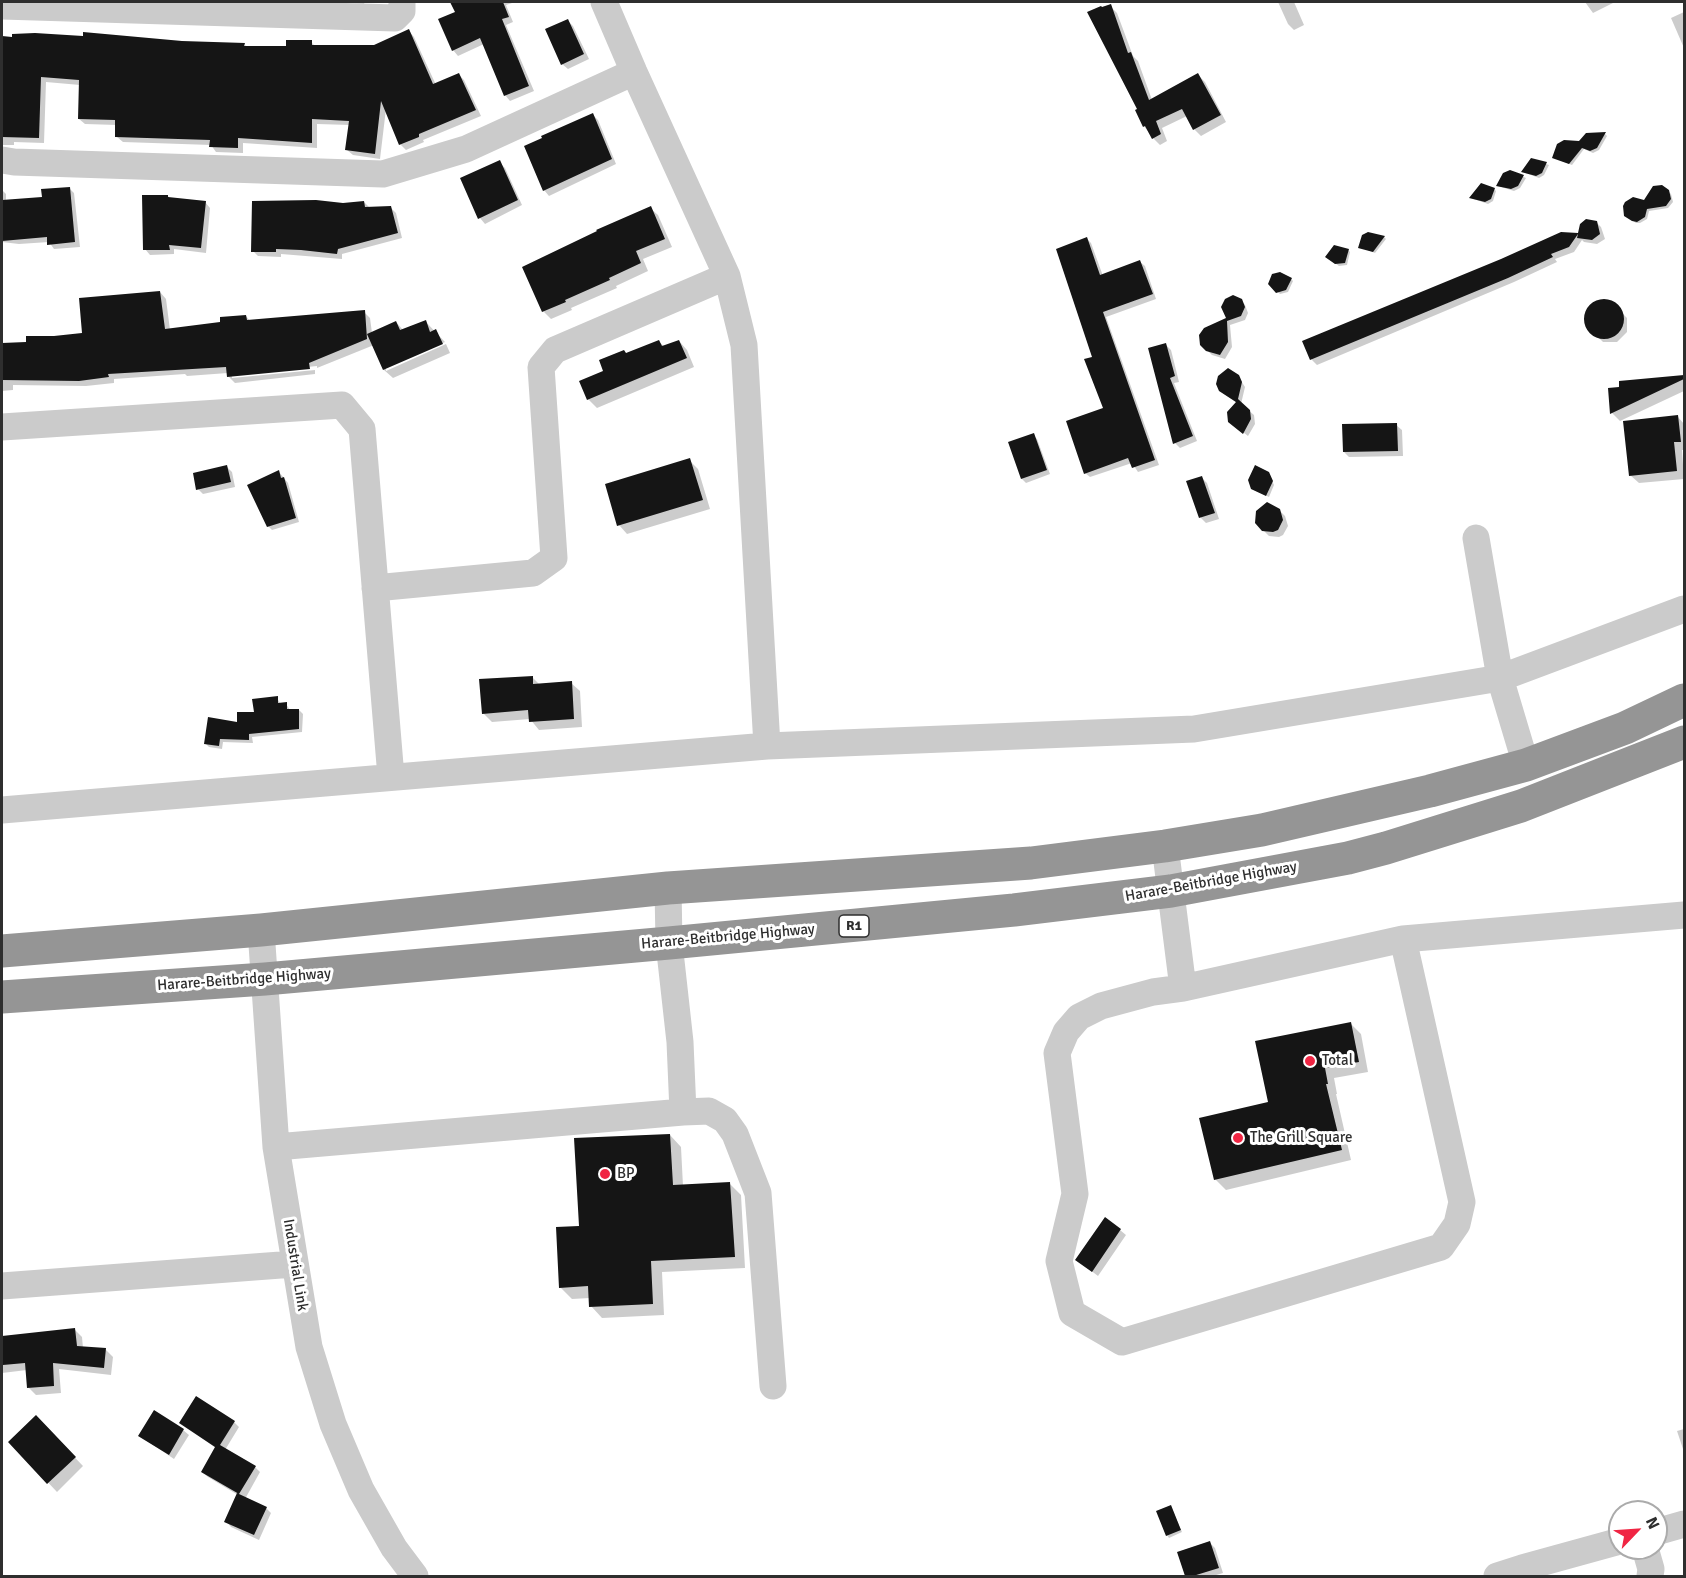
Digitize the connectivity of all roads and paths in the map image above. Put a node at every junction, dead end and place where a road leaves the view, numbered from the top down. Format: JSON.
{"nodes":[{"id":1,"x":402,"y":2,"type":"edge"},
{"id":2,"x":604,"y":2,"type":"edge"},
{"id":3,"x":2,"y":6,"type":"edge"},
{"id":4,"x":634,"y":72,"type":"junction"},
{"id":5,"x":2,"y":160,"type":"edge"},
{"id":6,"x":727,"y":276,"type":"junction"},
{"id":7,"x":2,"y":427,"type":"edge"},
{"id":8,"x":1476,"y":538,"type":"dead end"},
{"id":9,"x":375,"y":588,"type":"junction"},
{"id":10,"x":1684,"y":609,"type":"edge"},
{"id":11,"x":1500,"y":678,"type":"junction"},
{"id":12,"x":1684,"y":700,"type":"edge"},
{"id":13,"x":1684,"y":742,"type":"edge"},
{"id":14,"x":767,"y":746,"type":"junction"},
{"id":15,"x":1526,"y":765,"type":"junction"},
{"id":16,"x":391,"y":777,"type":"junction"},
{"id":17,"x":2,"y":810,"type":"edge"},
{"id":18,"x":1165,"y":846,"type":"junction"},
{"id":19,"x":668,"y":888,"type":"junction"},
{"id":20,"x":1171,"y":891,"type":"junction"},
{"id":21,"x":1684,"y":915,"type":"edge"},
{"id":22,"x":261,"y":930,"type":"junction"},
{"id":23,"x":1403,"y":939,"type":"junction"},
{"id":24,"x":669,"y":943,"type":"junction"},
{"id":25,"x":2,"y":951,"type":"edge"},
{"id":26,"x":265,"y":979,"type":"junction"},
{"id":27,"x":1183,"y":988,"type":"junction"},
{"id":28,"x":2,"y":997,"type":"edge"},
{"id":29,"x":683,"y":1112,"type":"junction"},
{"id":30,"x":276,"y":1147,"type":"junction"},
{"id":31,"x":294,"y":1264,"type":"junction"},
{"id":32,"x":2,"y":1286,"type":"edge"},
{"id":33,"x":773,"y":1386,"type":"dead end"},
{"id":34,"x":1684,"y":1524,"type":"edge"},
{"id":35,"x":1668,"y":1529,"type":"edge"},
{"id":36,"x":1608,"y":1545,"type":"edge"},
{"id":37,"x":1648,"y":1560,"type":"edge"},
{"id":38,"x":1516,"y":1574,"type":"edge"},
{"id":39,"x":414,"y":1576,"type":"edge"},
{"id":40,"x":1650,"y":1576,"type":"edge"}],
"edges":[{"from":1,"to":3,"type":"street"},
{"from":2,"to":4,"type":"street"},
{"from":4,"to":5,"type":"street"},
{"from":4,"to":6,"type":"street"},
{"from":6,"to":9,"type":"street"},
{"from":6,"to":14,"type":"street"},
{"from":7,"to":9,"type":"street"},
{"from":8,"to":11,"type":"street"},
{"from":9,"to":16,"type":"street"},
{"from":10,"to":11,"type":"street"},
{"from":11,"to":14,"type":"street"},
{"from":11,"to":15,"type":"street"},
{"from":12,"to":15,"type":"highway"},
{"from":13,"to":20,"type":"highway","name":"Harare-Beitbridge Highway","number":"R1"},
{"from":14,"to":16,"type":"street"},
{"from":15,"to":18,"type":"highway"},
{"from":16,"to":17,"type":"street"},
{"from":18,"to":19,"type":"highway"},
{"from":18,"to":20,"type":"street"},
{"from":19,"to":22,"type":"highway"},
{"from":19,"to":24,"type":"street"},
{"from":20,"to":24,"type":"highway","name":"Harare-Beitbridge Highway","number":"R1"},
{"from":20,"to":27,"type":"street"},
{"from":21,"to":23,"type":"street"},
{"from":22,"to":25,"type":"highway"},
{"from":22,"to":26,"type":"street","name":"Industrial Link"},
{"from":23,"to":27,"type":"street"},
{"from":23,"to":27,"type":"street"},
{"from":24,"to":26,"type":"highway","name":"Harare-Beitbridge Highway","number":"R1"},
{"from":24,"to":29,"type":"street"},
{"from":26,"to":28,"type":"highway","name":"Harare-Beitbridge Highway","number":"R1"},
{"from":26,"to":30,"type":"street","name":"Industrial Link"},
{"from":29,"to":30,"type":"street"},
{"from":29,"to":33,"type":"street"},
{"from":30,"to":31,"type":"street","name":"Industrial Link"},
{"from":31,"to":32,"type":"street"},
{"from":31,"to":39,"type":"street","name":"Industrial Link"},
{"from":34,"to":35,"type":"street"},
{"from":36,"to":38,"type":"street"},
{"from":37,"to":40,"type":"street"}]}
